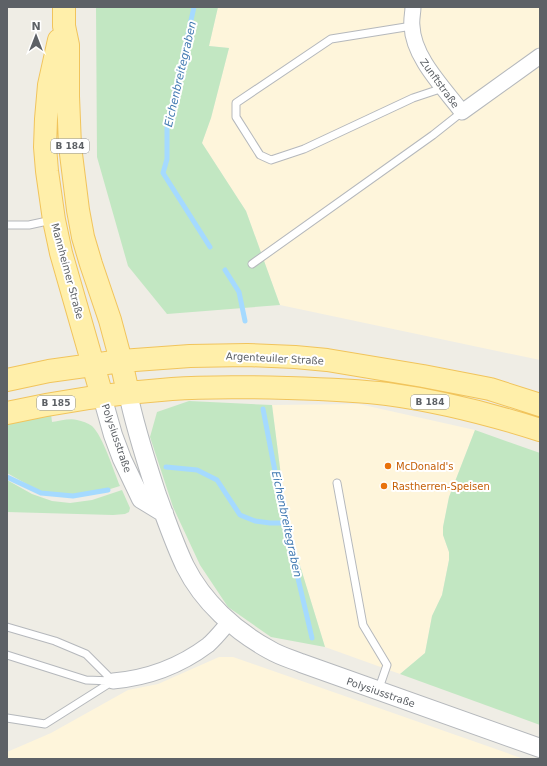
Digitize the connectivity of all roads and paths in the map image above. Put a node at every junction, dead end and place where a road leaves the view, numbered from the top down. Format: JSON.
{"nodes":[{"id":1,"x":413,"y":7,"type":"edge"},
{"id":2,"x":64,"y":17,"type":"edge"},
{"id":3,"x":412,"y":26,"type":"junction"},
{"id":4,"x":540,"y":56,"type":"edge"},
{"id":5,"x":443,"y":88,"type":"junction"},
{"id":6,"x":462,"y":112,"type":"junction"},
{"id":7,"x":54,"y":220,"type":"junction"},
{"id":8,"x":7,"y":225,"type":"edge"},
{"id":9,"x":252,"y":264,"type":"dead end"},
{"id":10,"x":122,"y":361,"type":"junction"},
{"id":11,"x":93,"y":364,"type":"junction"},
{"id":12,"x":7,"y":380,"type":"edge"},
{"id":13,"x":128,"y":393,"type":"junction"},
{"id":14,"x":102,"y":396,"type":"junction"},
{"id":15,"x":540,"y":405,"type":"edge"},
{"id":16,"x":7,"y":413,"type":"edge"},
{"id":17,"x":540,"y":430,"type":"edge"},
{"id":18,"x":337,"y":483,"type":"dead end"},
{"id":19,"x":164,"y":513,"type":"junction"},
{"id":20,"x":229,"y":622,"type":"junction"},
{"id":21,"x":7,"y":627,"type":"edge"},
{"id":22,"x":7,"y":655,"type":"edge"},
{"id":23,"x":113,"y":680,"type":"junction"},
{"id":24,"x":378,"y":691,"type":"junction"},
{"id":25,"x":7,"y":718,"type":"edge"},
{"id":26,"x":540,"y":748,"type":"edge"}],
"edges":[{"from":1,"to":3,"type":"street","name":"Zunftstraße"},
{"from":2,"to":7,"type":"main road","name":"Mannheimer Straße","number":"B 184"},
{"from":2,"to":10,"type":"main road","name":"Mannheimer Straße","number":"B 184"},
{"from":3,"to":5,"type":"street","name":"Zunftstraße"},
{"from":3,"to":5,"type":"lane"},
{"from":4,"to":6,"type":"street"},
{"from":5,"to":6,"type":"street","name":"Zunftstraße"},
{"from":6,"to":9,"type":"lane"},
{"from":7,"to":8,"type":"lane"},
{"from":7,"to":11,"type":"main road","name":"Mannheimer Straße","number":"B 184"},
{"from":10,"to":11,"type":"main road","name":"Argenteuiler Straße","number":"B 184"},
{"from":10,"to":13,"type":"main road","name":"Mannheimer Straße","number":"B 184"},
{"from":10,"to":15,"type":"main road","name":"Argenteuiler Straße","number":"B 184"},
{"from":11,"to":12,"type":"main road","name":"Argenteuiler Straße"},
{"from":11,"to":14,"type":"main road","name":"Mannheimer Straße","number":"B 184"},
{"from":13,"to":14,"type":"main road","number":"B 184"},
{"from":13,"to":17,"type":"main road","number":"B 184"},
{"from":13,"to":19,"type":"street","name":"Polysiusstraße"},
{"from":14,"to":16,"type":"main road","number":"B 185"},
{"from":14,"to":19,"type":"street","name":"Polysiusstraße"},
{"from":18,"to":24,"type":"lane"},
{"from":19,"to":20,"type":"street","name":"Polysiusstraße"},
{"from":20,"to":23,"type":"street"},
{"from":20,"to":24,"type":"street","name":"Polysiusstraße"},
{"from":21,"to":23,"type":"lane"},
{"from":22,"to":23,"type":"lane"},
{"from":23,"to":25,"type":"lane"},
{"from":24,"to":26,"type":"street","name":"Polysiusstraße"}]}
